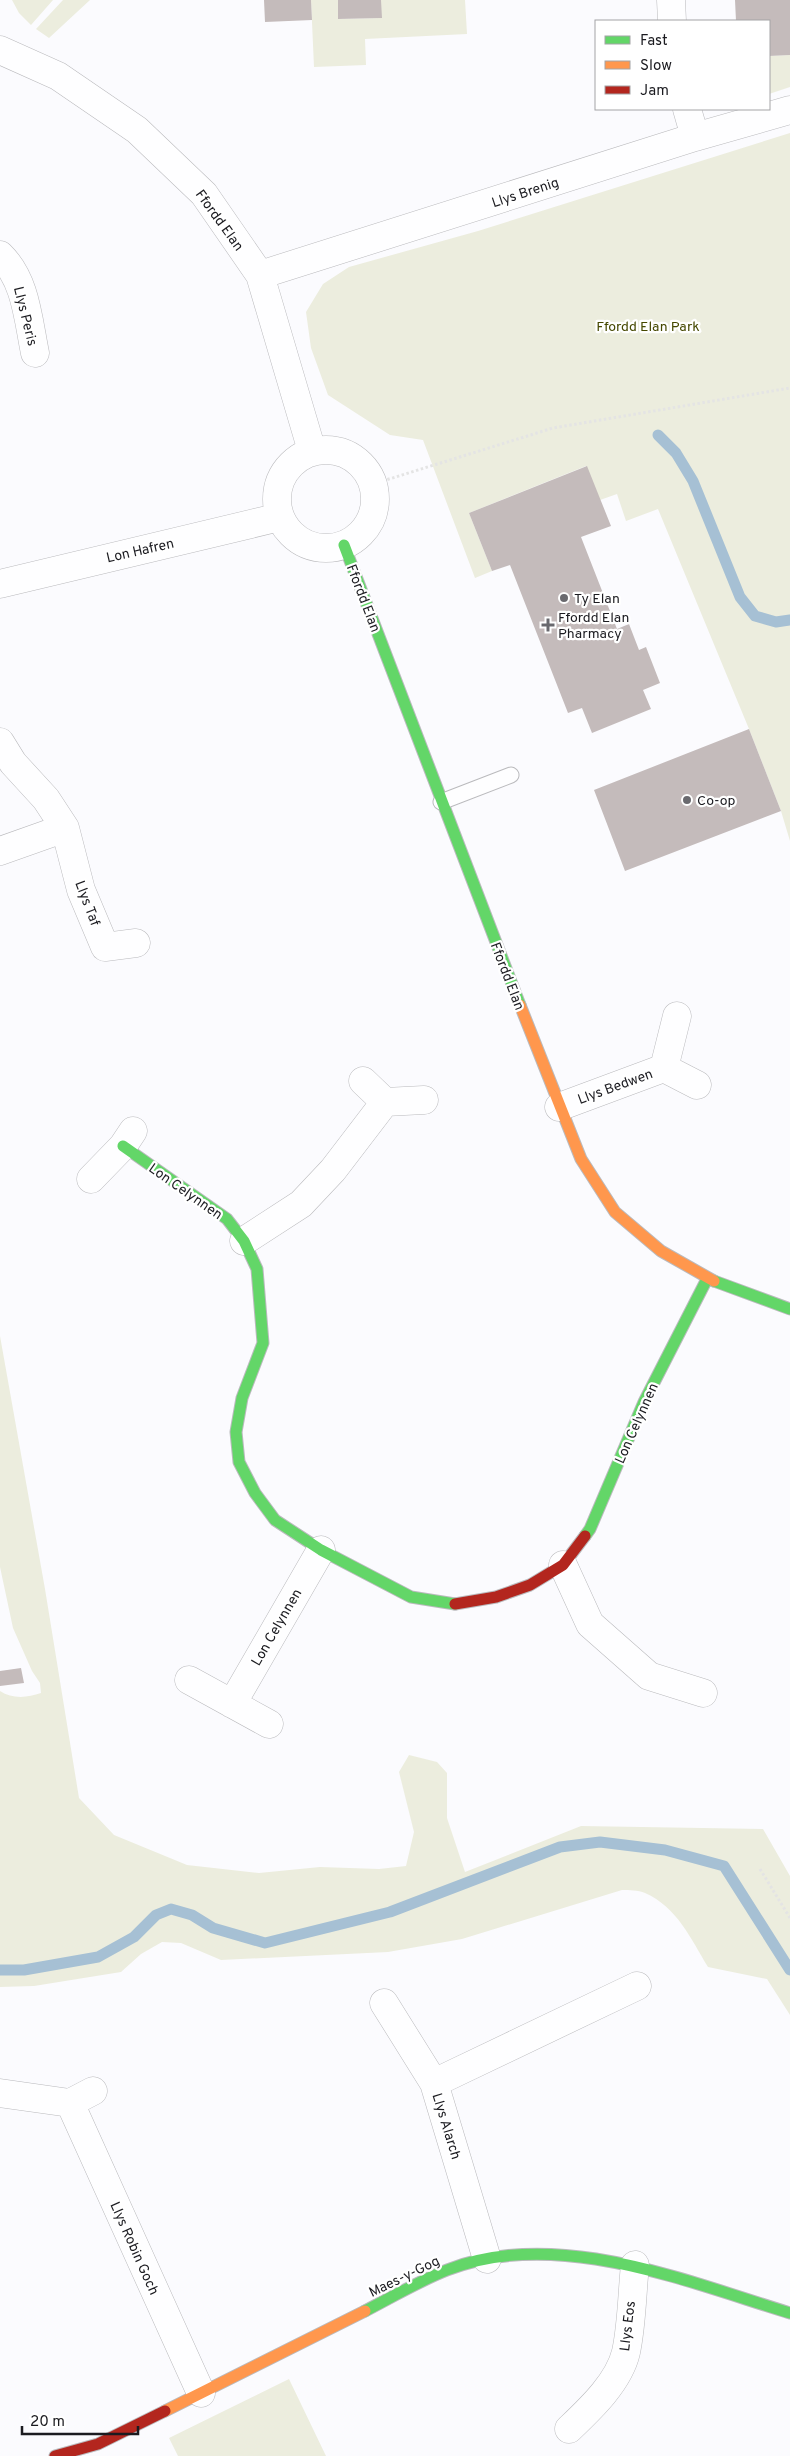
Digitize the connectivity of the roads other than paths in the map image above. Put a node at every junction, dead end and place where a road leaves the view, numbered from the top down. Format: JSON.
{"nodes":[{"id":1,"x":671,"y":0,"type":"edge"},
{"id":2,"x":672,"y":20,"type":"edge"},
{"id":3,"x":0,"y":50,"type":"edge"},
{"id":4,"x":687,"y":110,"type":"edge"},
{"id":5,"x":790,"y":110,"type":"edge"},
{"id":6,"x":695,"y":138,"type":"junction"},
{"id":7,"x":0,"y":255,"type":"edge"},
{"id":8,"x":260,"y":275,"type":"junction"},
{"id":9,"x":35,"y":352,"type":"dead end"},
{"id":10,"x":312,"y":451,"type":"junction"},
{"id":11,"x":280,"y":517,"type":"junction"},
{"id":12,"x":344,"y":545,"type":"junction"},
{"id":13,"x":0,"y":584,"type":"edge"},
{"id":14,"x":0,"y":742,"type":"edge"},
{"id":15,"x":511,"y":775,"type":"dead end"},
{"id":16,"x":441,"y":802,"type":"junction"},
{"id":17,"x":65,"y":828,"type":"junction"},
{"id":18,"x":0,"y":851,"type":"edge"},
{"id":19,"x":136,"y":942,"type":"dead end"},
{"id":20,"x":677,"y":1016,"type":"dead end"},
{"id":21,"x":664,"y":1068,"type":"junction"},
{"id":22,"x":363,"y":1081,"type":"dead end"},
{"id":23,"x":697,"y":1085,"type":"dead end"},
{"id":24,"x":424,"y":1100,"type":"dead end"},
{"id":25,"x":385,"y":1102,"type":"junction"},
{"id":26,"x":559,"y":1107,"type":"junction"},
{"id":27,"x":128,"y":1139,"type":"joint"},
{"id":28,"x":91,"y":1179,"type":"dead end"},
{"id":29,"x":244,"y":1241,"type":"junction"},
{"id":30,"x":707,"y":1279,"type":"junction"},
{"id":31,"x":790,"y":1309,"type":"edge"},
{"id":32,"x":321,"y":1550,"type":"junction"},
{"id":33,"x":563,"y":1565,"type":"junction"},
{"id":34,"x":189,"y":1680,"type":"dead end"},
{"id":35,"x":704,"y":1693,"type":"dead end"},
{"id":36,"x":232,"y":1704,"type":"junction"},
{"id":37,"x":269,"y":1724,"type":"dead end"},
{"id":38,"x":637,"y":1986,"type":"dead end"},
{"id":39,"x":384,"y":2003,"type":"dead end"},
{"id":40,"x":434,"y":2083,"type":"junction"},
{"id":41,"x":0,"y":2093,"type":"edge"},
{"id":42,"x":488,"y":2258,"type":"junction"},
{"id":43,"x":634,"y":2264,"type":"junction"},
{"id":44,"x":790,"y":2313,"type":"edge"},
{"id":45,"x":201,"y":2394,"type":"junction"},
{"id":46,"x":570,"y":2429,"type":"dead end"},
{"id":47,"x":55,"y":2456,"type":"edge"}],
"edges":[{"from":1,"to":2,"type":"street"},
{"from":3,"to":8,"type":"street","name":"Ffordd Elan"},
{"from":4,"to":6,"type":"street"},
{"from":5,"to":6,"type":"street","name":"Llys Brenig"},
{"from":6,"to":8,"type":"street","name":"Llys Brenig"},
{"from":7,"to":9,"type":"street","name":"Llys Peris"},
{"from":8,"to":10,"type":"street","name":"Ffordd Elan"},
{"from":10,"to":11,"type":"street"},
{"from":10,"to":12,"type":"street"},
{"from":11,"to":12,"type":"street"},
{"from":11,"to":13,"type":"street","name":"Lon Hafren"},
{"from":12,"to":16,"type":"street","name":"Ffordd Elan"},
{"from":14,"to":17,"type":"street","name":"Llys Taf"},
{"from":15,"to":16,"type":"lane"},
{"from":16,"to":26,"type":"street","name":"Ffordd Elan"},
{"from":17,"to":18,"type":"street"},
{"from":17,"to":19,"type":"street","name":"Llys Taf"},
{"from":20,"to":21,"type":"street"},
{"from":21,"to":23,"type":"street","name":"Llys Bedwen"},
{"from":21,"to":26,"type":"street","name":"Llys Bedwen"},
{"from":22,"to":25,"type":"street"},
{"from":24,"to":25,"type":"street"},
{"from":25,"to":29,"type":"street"},
{"from":26,"to":30,"type":"street","name":"Ffordd Elan"},
{"from":27,"to":28,"type":"street","name":"Lon Celynnen"},
{"from":27,"to":29,"type":"street","name":"Lon Celynnen"},
{"from":29,"to":32,"type":"street","name":"Lon Celynnen"},
{"from":30,"to":31,"type":"street","name":"Ffordd Elan"},
{"from":30,"to":33,"type":"street","name":"Lon Celynnen"},
{"from":32,"to":33,"type":"street","name":"Lon Celynnen"},
{"from":32,"to":36,"type":"street","name":"Lon Celynnen"},
{"from":33,"to":35,"type":"street"},
{"from":34,"to":36,"type":"street"},
{"from":36,"to":37,"type":"street"},
{"from":38,"to":40,"type":"street"},
{"from":39,"to":40,"type":"street","name":"Llys Alarch"},
{"from":40,"to":42,"type":"street","name":"Llys Alarch"},
{"from":41,"to":45,"type":"street","name":"Llys Robin Goch"},
{"from":42,"to":43,"type":"street","name":"Maes-y-Gog"},
{"from":42,"to":45,"type":"street","name":"Maes-y-Gog"},
{"from":43,"to":44,"type":"street","name":"Maes-y-Gog"},
{"from":43,"to":46,"type":"street","name":"Llys Eos"},
{"from":45,"to":47,"type":"street","name":"Maes-y-Gog"}]}
